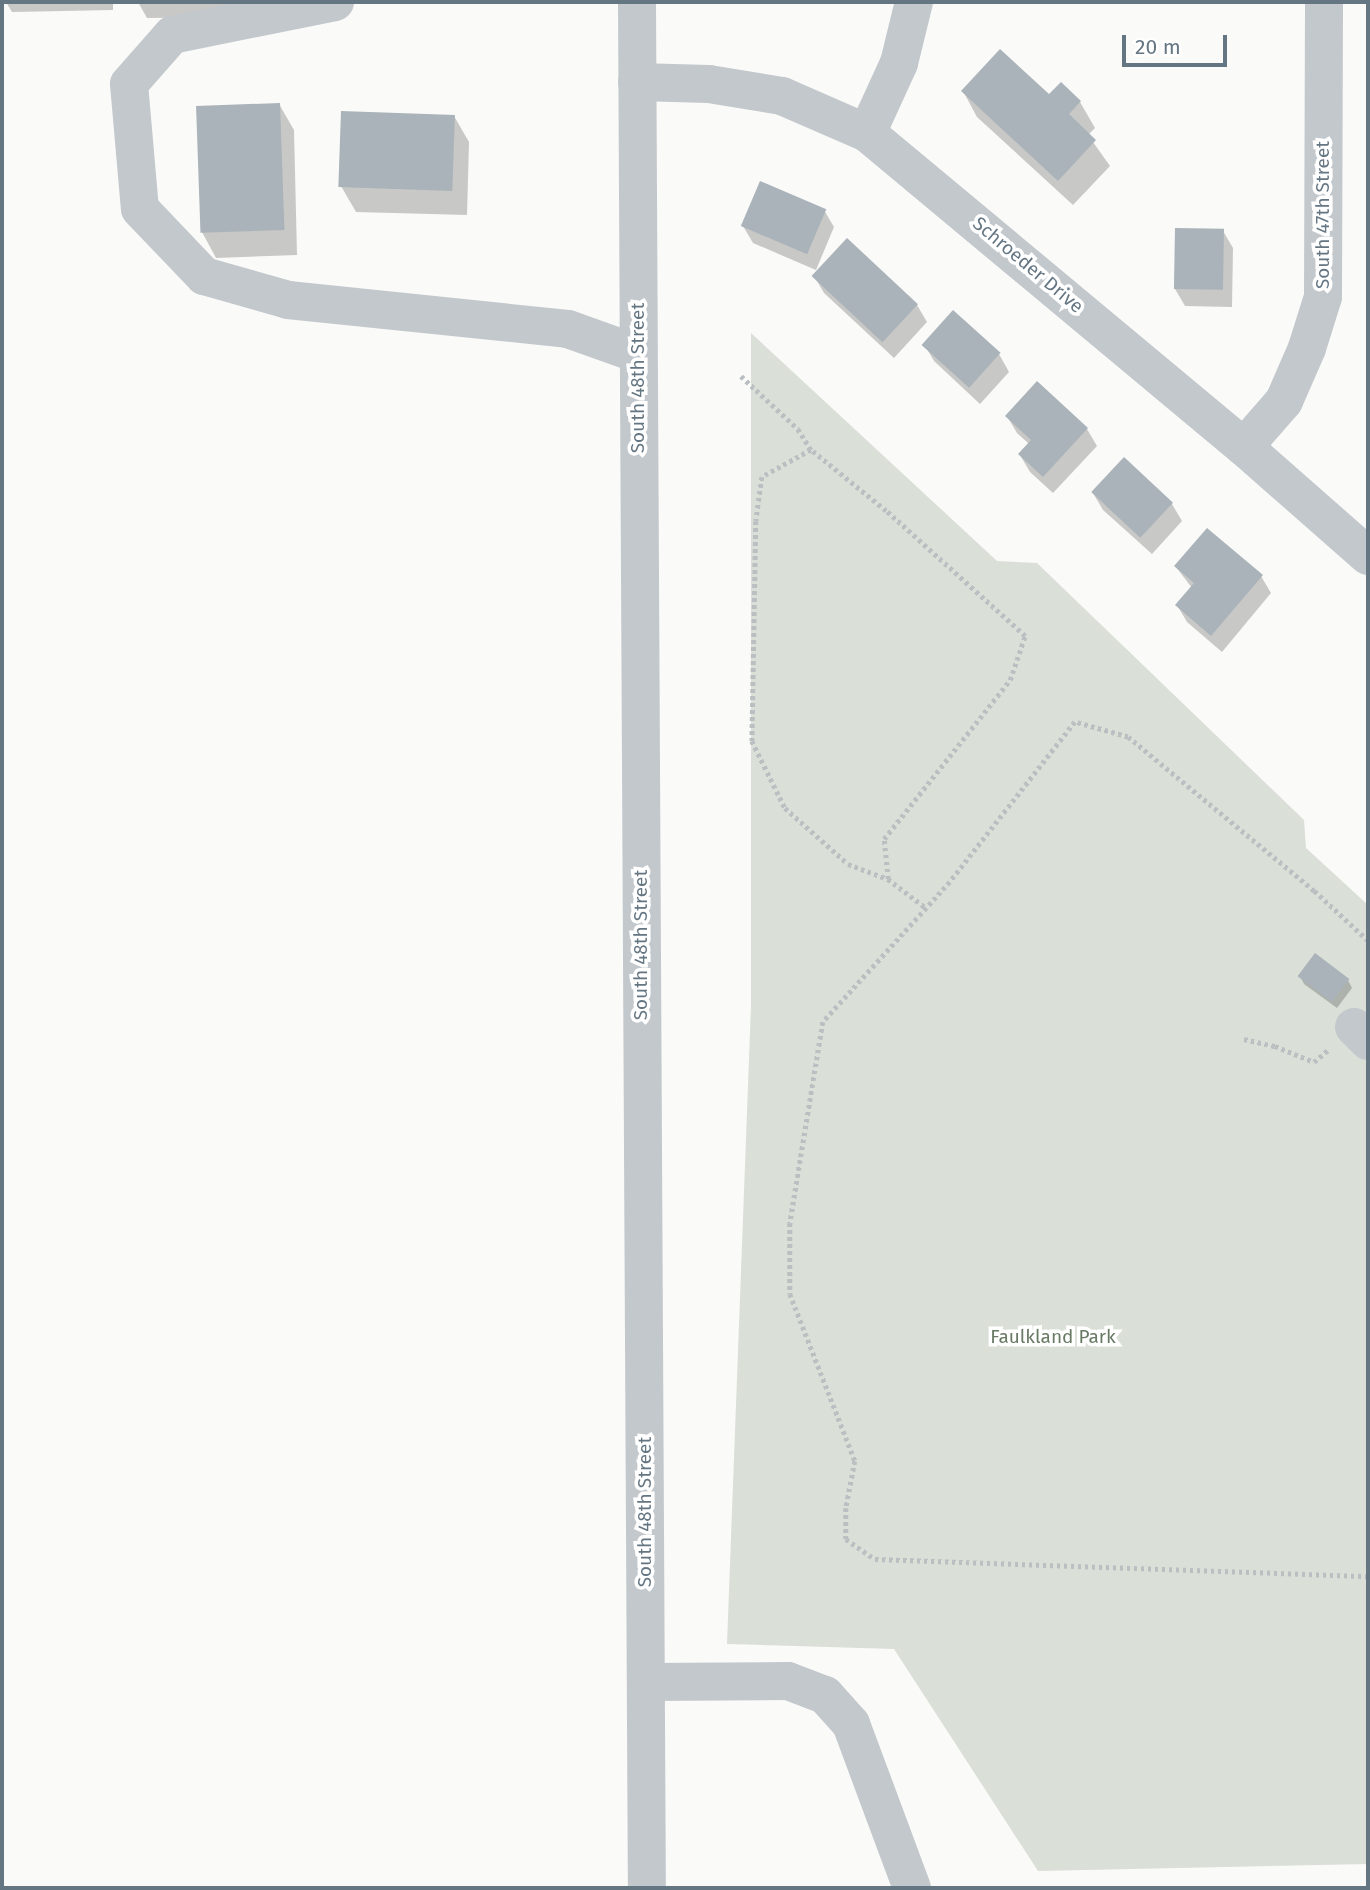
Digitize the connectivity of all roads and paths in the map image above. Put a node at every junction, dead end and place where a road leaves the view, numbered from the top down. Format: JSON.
{"nodes":[{"id":1,"x":335,"y":2,"type":"edge"},
{"id":2,"x":637,"y":2,"type":"edge"},
{"id":3,"x":914,"y":2,"type":"edge"},
{"id":4,"x":1324,"y":2,"type":"edge"},
{"id":5,"x":637,"y":82,"type":"junction"},
{"id":6,"x":867,"y":133,"type":"junction"},
{"id":7,"x":638,"y":355,"type":"junction"},
{"id":8,"x":740,"y":376,"type":"dead end"},
{"id":9,"x":1244,"y":447,"type":"junction"},
{"id":10,"x":811,"y":450,"type":"junction"},
{"id":11,"x":1368,"y":556,"type":"edge"},
{"id":12,"x":888,"y":879,"type":"junction"},
{"id":13,"x":926,"y":908,"type":"junction"},
{"id":14,"x":1368,"y":941,"type":"edge"},
{"id":15,"x":1361,"y":1034,"type":"edge"},
{"id":16,"x":1244,"y":1039,"type":"dead end"},
{"id":17,"x":1368,"y":1576,"type":"edge"},
{"id":18,"x":646,"y":1682,"type":"junction"},
{"id":19,"x":647,"y":1888,"type":"edge"},
{"id":20,"x":912,"y":1888,"type":"edge"}],
"edges":[{"from":1,"to":7,"type":"street"},
{"from":2,"to":5,"type":"street","name":"South 48th Street"},
{"from":3,"to":6,"type":"street"},
{"from":4,"to":9,"type":"street","name":"South 47th Street"},
{"from":5,"to":6,"type":"street","name":"Schroeder Drive"},
{"from":5,"to":7,"type":"street","name":"South 48th Street"},
{"from":6,"to":9,"type":"street","name":"Schroeder Drive"},
{"from":7,"to":18,"type":"street","name":"South 48th Street"},
{"from":8,"to":10,"type":"path"},
{"from":9,"to":11,"type":"street","name":"Schroeder Drive"},
{"from":10,"to":12,"type":"path"},
{"from":10,"to":12,"type":"path"},
{"from":12,"to":13,"type":"path"},
{"from":13,"to":14,"type":"path"},
{"from":13,"to":17,"type":"path"},
{"from":15,"to":16,"type":"path"},
{"from":18,"to":19,"type":"street","name":"South 48th Street"},
{"from":18,"to":20,"type":"street"}]}
